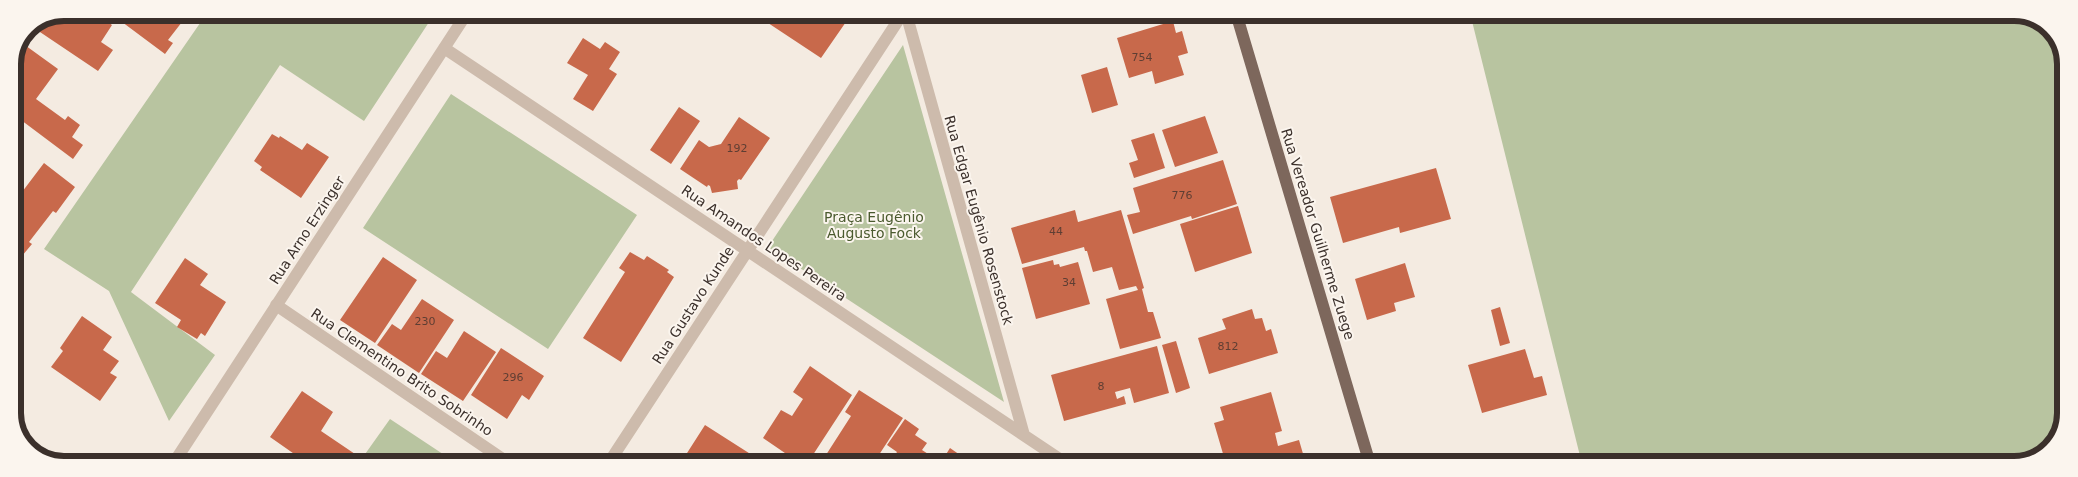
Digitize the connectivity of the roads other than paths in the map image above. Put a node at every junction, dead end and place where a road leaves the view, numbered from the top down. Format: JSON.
{"nodes":[{"id":1,"x":462,"y":21,"type":"edge"},
{"id":2,"x":899,"y":21,"type":"edge"},
{"id":3,"x":906,"y":21,"type":"edge"},
{"id":4,"x":1238,"y":21,"type":"edge"},
{"id":5,"x":444,"y":48,"type":"junction"},
{"id":6,"x":747,"y":250,"type":"junction"},
{"id":7,"x":276,"y":305,"type":"junction"},
{"id":8,"x":1024,"y":435,"type":"junction"},
{"id":9,"x":178,"y":456,"type":"edge"},
{"id":10,"x":498,"y":456,"type":"edge"},
{"id":11,"x":613,"y":456,"type":"edge"},
{"id":12,"x":1055,"y":456,"type":"edge"},
{"id":13,"x":1368,"y":456,"type":"edge"}],
"edges":[{"from":1,"to":5,"type":"street","name":"Rua Arno Erzinger"},
{"from":2,"to":6,"type":"street","name":"Rua Gustavo Kunde"},
{"from":3,"to":8,"type":"street","name":"Rua Edgar Eugênio Rosenstock"},
{"from":4,"to":13,"type":"main road","name":"Rua Vereador Guilherme Zuege"},
{"from":5,"to":6,"type":"street","name":"Rua Amandos Lopes Pereira"},
{"from":5,"to":7,"type":"street","name":"Rua Arno Erzinger"},
{"from":6,"to":8,"type":"street","name":"Rua Amandos Lopes Pereira"},
{"from":6,"to":11,"type":"street","name":"Rua Gustavo Kunde"},
{"from":7,"to":9,"type":"street","name":"Rua Arno Erzinger"},
{"from":7,"to":10,"type":"street","name":"Rua Clementino Brito Sobrinho"},
{"from":8,"to":12,"type":"street","name":"Rua Amandos Lopes Pereira"}]}
